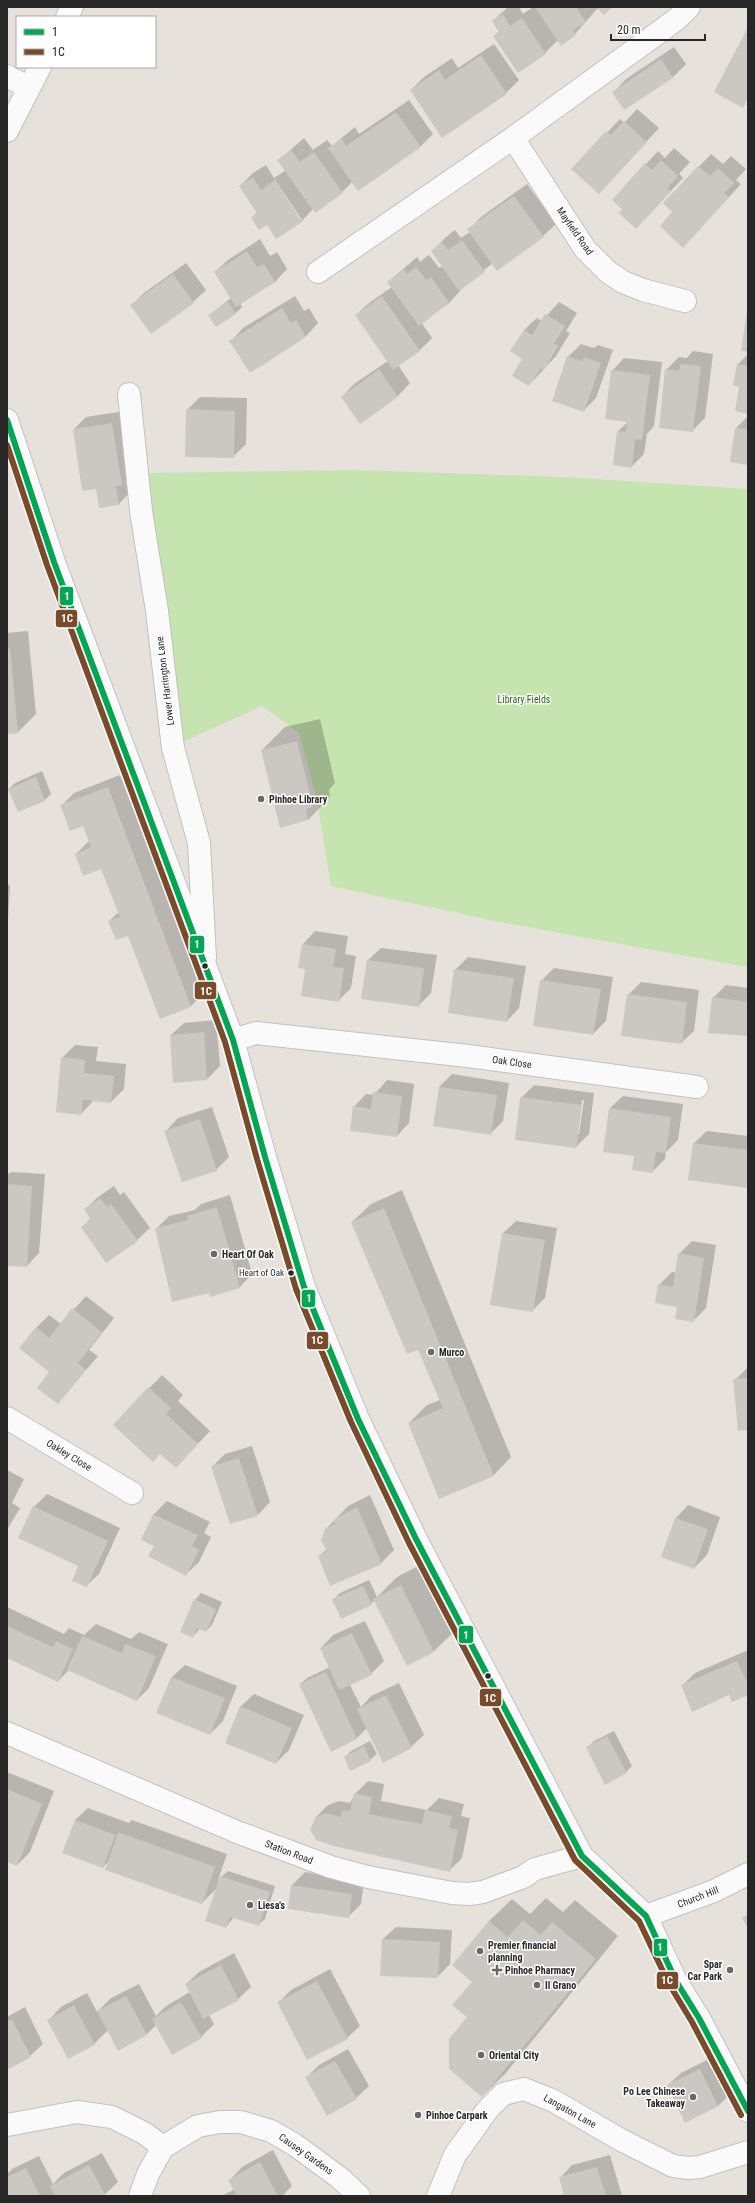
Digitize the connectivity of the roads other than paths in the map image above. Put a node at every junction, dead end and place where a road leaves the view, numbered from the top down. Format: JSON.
{"nodes":[{"id":1,"x":72,"y":7,"type":"edge"},
{"id":2,"x":689,"y":7,"type":"edge"},
{"id":3,"x":68,"y":16,"type":"edge"},
{"id":4,"x":39,"y":68,"type":"edge"},
{"id":5,"x":7,"y":76,"type":"edge"},
{"id":6,"x":29,"y":88,"type":"junction"},
{"id":7,"x":7,"y":131,"type":"edge"},
{"id":8,"x":513,"y":138,"type":"junction"},
{"id":9,"x":318,"y":272,"type":"dead end"},
{"id":10,"x":685,"y":301,"type":"dead end"},
{"id":11,"x":129,"y":394,"type":"dead end"},
{"id":12,"x":7,"y":420,"type":"edge"},
{"id":13,"x":205,"y":966,"type":"junction"},
{"id":14,"x":233,"y":1040,"type":"junction"},
{"id":15,"x":696,"y":1087,"type":"dead end"},
{"id":16,"x":7,"y":1418,"type":"edge"},
{"id":17,"x":132,"y":1493,"type":"dead end"},
{"id":18,"x":7,"y":1733,"type":"edge"},
{"id":19,"x":582,"y":1856,"type":"junction"},
{"id":20,"x":748,"y":1874,"type":"edge"},
{"id":21,"x":646,"y":1916,"type":"junction"},
{"id":22,"x":748,"y":2111,"type":"edge"},
{"id":23,"x":7,"y":2125,"type":"edge"},
{"id":24,"x":164,"y":2147,"type":"junction"},
{"id":25,"x":748,"y":2152,"type":"edge"},
{"id":26,"x":140,"y":2196,"type":"edge"},
{"id":27,"x":359,"y":2196,"type":"edge"},
{"id":28,"x":438,"y":2196,"type":"edge"}],
"edges":[{"from":1,"to":3,"type":"street"},
{"from":2,"to":8,"type":"street"},
{"from":4,"to":6,"type":"street"},
{"from":5,"to":6,"type":"street"},
{"from":6,"to":7,"type":"street"},
{"from":8,"to":9,"type":"street"},
{"from":8,"to":10,"type":"street","name":"Mayfield Road"},
{"from":11,"to":13,"type":"street","name":"Lower Harrington Lane"},
{"from":12,"to":13,"type":"street"},
{"from":13,"to":14,"type":"street"},
{"from":14,"to":15,"type":"street","name":"Oak Close"},
{"from":14,"to":19,"type":"street"},
{"from":16,"to":17,"type":"street","name":"Oakley Close"},
{"from":18,"to":19,"type":"street","name":"Station Road"},
{"from":19,"to":21,"type":"street"},
{"from":20,"to":21,"type":"street","name":"Church Hill"},
{"from":21,"to":22,"type":"street"},
{"from":23,"to":24,"type":"street"},
{"from":24,"to":26,"type":"street","name":"Causey Gardens"},
{"from":24,"to":27,"type":"street","name":"Causey Gardens"},
{"from":25,"to":28,"type":"street","name":"Langaton Lane"}]}
